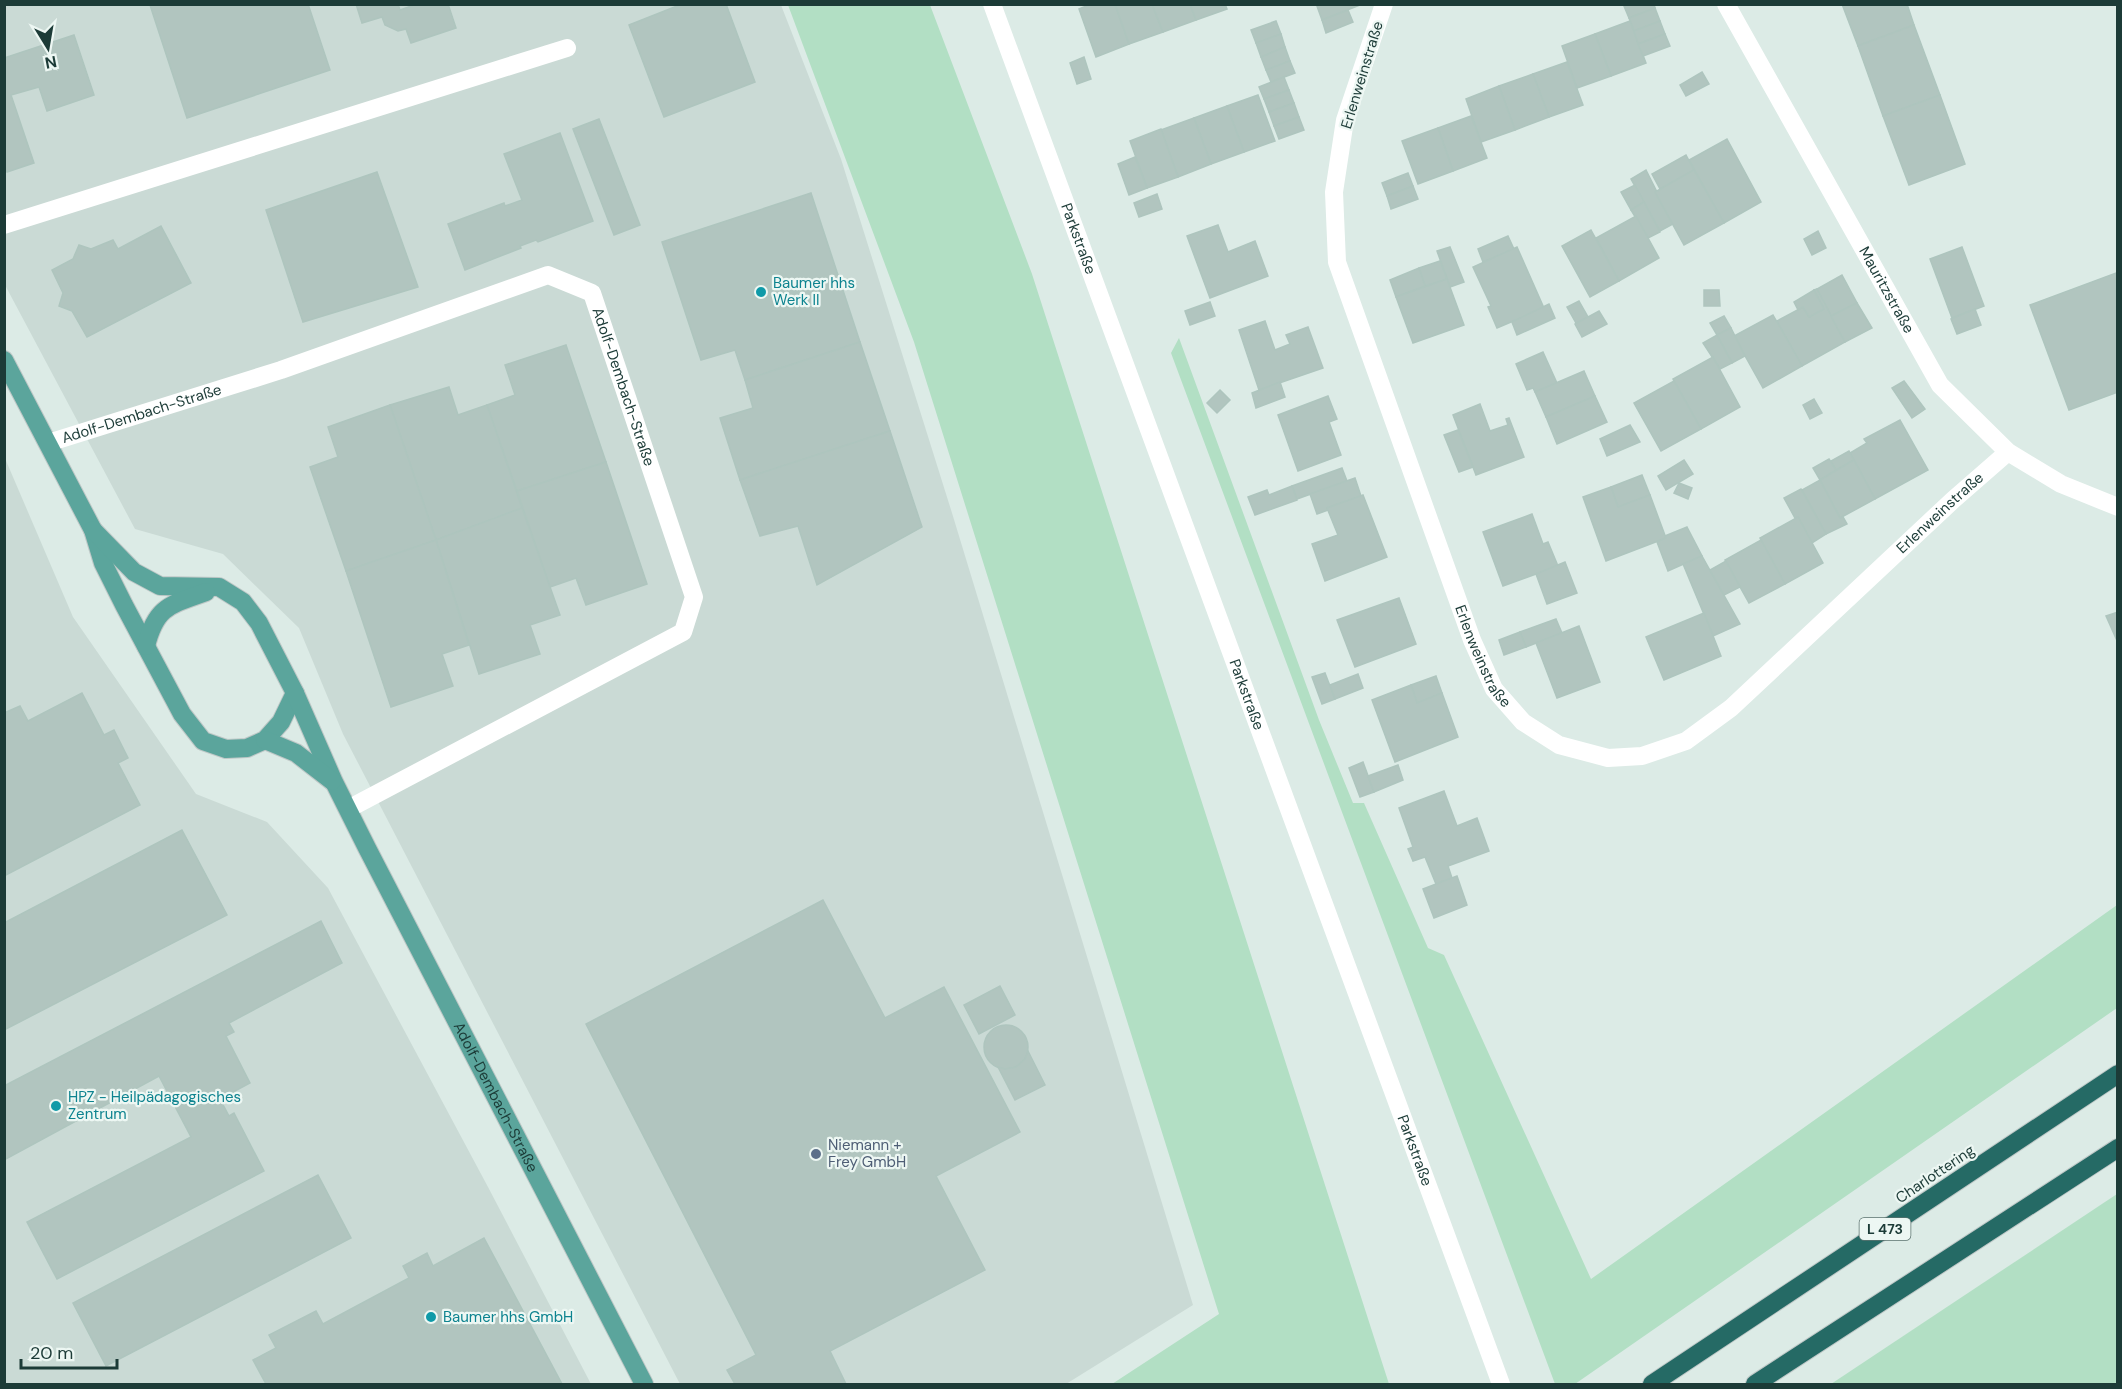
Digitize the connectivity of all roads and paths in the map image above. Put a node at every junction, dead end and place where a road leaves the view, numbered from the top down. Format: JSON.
{"nodes":[{"id":1,"x":992,"y":4,"type":"edge"},
{"id":2,"x":1384,"y":4,"type":"edge"},
{"id":3,"x":1726,"y":4,"type":"edge"},
{"id":4,"x":567,"y":48,"type":"dead end"},
{"id":5,"x":4,"y":225,"type":"edge"},
{"id":6,"x":4,"y":360,"type":"edge"},
{"id":7,"x":48,"y":442,"type":"junction"},
{"id":8,"x":2008,"y":452,"type":"junction"},
{"id":9,"x":2118,"y":507,"type":"edge"},
{"id":10,"x":93,"y":530,"type":"junction"},
{"id":11,"x":219,"y":587,"type":"junction"},
{"id":12,"x":146,"y":646,"type":"junction"},
{"id":13,"x":296,"y":693,"type":"junction"},
{"id":14,"x":265,"y":740,"type":"junction"},
{"id":15,"x":334,"y":782,"type":"junction"},
{"id":16,"x":348,"y":809,"type":"junction"},
{"id":17,"x":2118,"y":1074,"type":"edge"},
{"id":18,"x":2118,"y":1148,"type":"edge"},
{"id":19,"x":644,"y":1384,"type":"edge"},
{"id":20,"x":1501,"y":1384,"type":"edge"},
{"id":21,"x":1652,"y":1384,"type":"edge"},
{"id":22,"x":1755,"y":1384,"type":"edge"}],
"edges":[{"from":1,"to":20,"type":"street","name":"Parkstraße"},
{"from":2,"to":8,"type":"street","name":"Erlenweinstraße"},
{"from":3,"to":8,"type":"street","name":"Mauritzstraße"},
{"from":4,"to":5,"type":"street"},
{"from":6,"to":7,"type":"main road","name":"Adolf-Dembach-Straße"},
{"from":7,"to":10,"type":"main road","name":"Adolf-Dembach-Straße"},
{"from":7,"to":16,"type":"street","name":"Adolf-Dembach-Straße"},
{"from":8,"to":9,"type":"street","name":"Mauritzstraße"},
{"from":10,"to":11,"type":"main road","name":"Adolf-Dembach-Straße"},
{"from":10,"to":12,"type":"main road","name":"Adolf-Dembach-Straße"},
{"from":11,"to":12,"type":"main road"},
{"from":11,"to":13,"type":"main road","name":"Adolf-Dembach-Straße"},
{"from":12,"to":14,"type":"main road","name":"Adolf-Dembach-Straße"},
{"from":13,"to":14,"type":"main road"},
{"from":13,"to":15,"type":"main road","name":"Adolf-Dembach-Straße"},
{"from":14,"to":15,"type":"main road","name":"Adolf-Dembach-Straße"},
{"from":15,"to":16,"type":"main road","name":"Adolf-Dembach-Straße"},
{"from":16,"to":19,"type":"main road","name":"Adolf-Dembach-Straße"},
{"from":17,"to":21,"type":"highway","name":"Charlottering","number":"L 473"},
{"from":18,"to":22,"type":"highway"}]}
